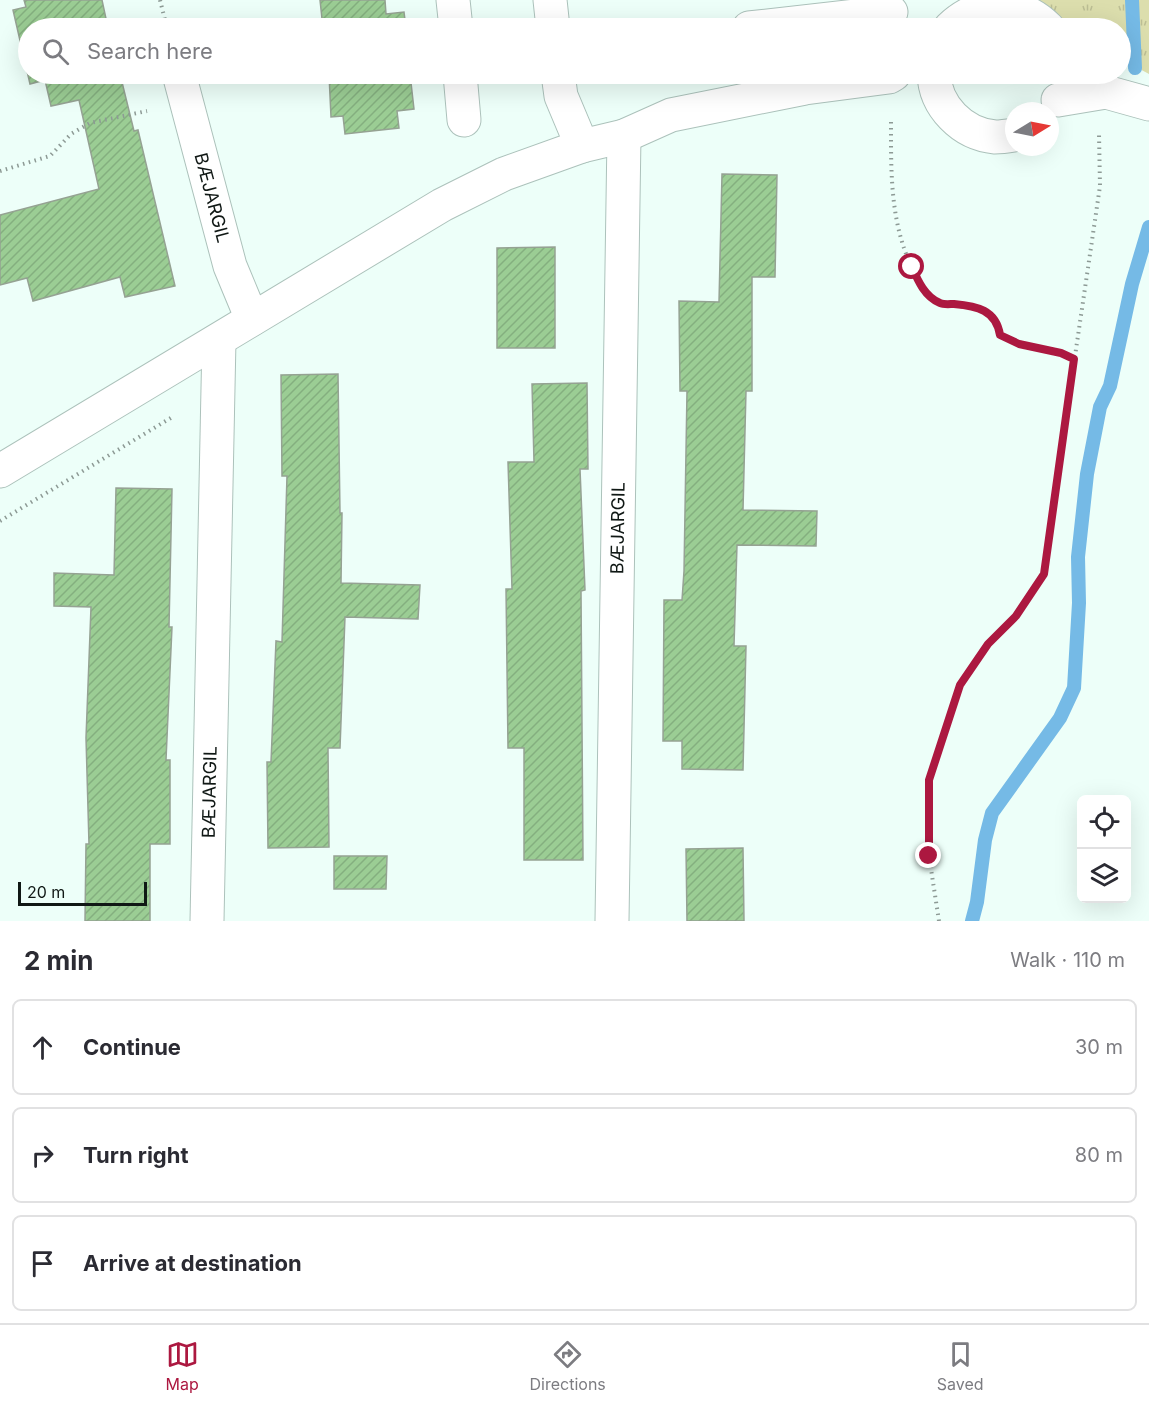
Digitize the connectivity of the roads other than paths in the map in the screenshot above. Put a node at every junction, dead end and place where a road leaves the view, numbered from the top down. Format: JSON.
{"nodes":[{"id":1,"x":453,"y":0,"type":"edge"},
{"id":2,"x":550,"y":0,"type":"edge"},
{"id":3,"x":998,"y":4,"type":"edge"},
{"id":4,"x":891,"y":12,"type":"dead end"},
{"id":5,"x":455,"y":18,"type":"edge"},
{"id":6,"x":553,"y":18,"type":"edge"},
{"id":7,"x":838,"y":18,"type":"edge"},
{"id":8,"x":962,"y":18,"type":"edge"},
{"id":9,"x":1036,"y":18,"type":"edge"},
{"id":10,"x":461,"y":84,"type":"edge"},
{"id":11,"x":559,"y":84,"type":"edge"},
{"id":12,"x":831,"y":84,"type":"edge"},
{"id":13,"x":936,"y":84,"type":"edge"},
{"id":14,"x":1091,"y":84,"type":"edge"},
{"id":15,"x":1097,"y":84,"type":"edge"},
{"id":16,"x":183,"y":88,"type":"edge"},
{"id":17,"x":1057,"y":95,"type":"edge"},
{"id":18,"x":1149,"y":104,"type":"edge"},
{"id":19,"x":464,"y":120,"type":"dead end"},
{"id":20,"x":624,"y":135,"type":"junction"},
{"id":21,"x":1005,"y":136,"type":"edge"},
{"id":22,"x":582,"y":146,"type":"junction"},
{"id":23,"x":252,"y":319,"type":"junction"},
{"id":24,"x":219,"y":340,"type":"junction"},
{"id":25,"x":0,"y":471,"type":"edge"},
{"id":26,"x":207,"y":921,"type":"edge"},
{"id":27,"x":612,"y":921,"type":"edge"}],
"edges":[{"from":1,"to":5,"type":"street"},
{"from":2,"to":6,"type":"street"},
{"from":3,"to":8,"type":"street"},
{"from":3,"to":9,"type":"street"},
{"from":4,"to":7,"type":"street"},
{"from":10,"to":19,"type":"street"},
{"from":11,"to":22,"type":"street"},
{"from":12,"to":20,"type":"street"},
{"from":13,"to":21,"type":"street"},
{"from":14,"to":17,"type":"street"},
{"from":15,"to":18,"type":"street"},
{"from":16,"to":23,"type":"street","name":"BÆJARGIL"},
{"from":20,"to":22,"type":"street"},
{"from":20,"to":27,"type":"street","name":"BÆJARGIL"},
{"from":22,"to":23,"type":"street"},
{"from":23,"to":24,"type":"street"},
{"from":24,"to":25,"type":"street"},
{"from":24,"to":26,"type":"street","name":"BÆJARGIL"}]}
